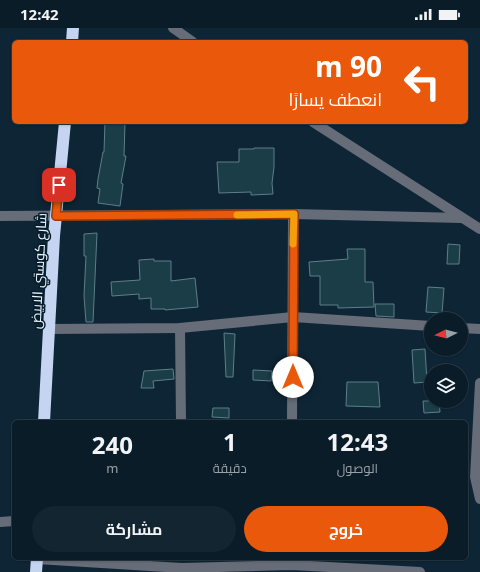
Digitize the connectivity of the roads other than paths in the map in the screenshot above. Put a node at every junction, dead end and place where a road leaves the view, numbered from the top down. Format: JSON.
{"nodes":[{"id":1,"x":73,"y":28,"type":"edge"},
{"id":2,"x":173,"y":28,"type":"edge"},
{"id":3,"x":72,"y":40,"type":"edge"},
{"id":4,"x":191,"y":40,"type":"edge"},
{"id":5,"x":65,"y":124,"type":"edge"},
{"id":6,"x":316,"y":124,"type":"edge"},
{"id":7,"x":294,"y":214,"type":"junction"},
{"id":8,"x":0,"y":216,"type":"edge"},
{"id":9,"x":56,"y":216,"type":"junction"},
{"id":10,"x":462,"y":218,"type":"junction"},
{"id":11,"x":480,"y":229,"type":"edge"},
{"id":12,"x":293,"y":317,"type":"junction"},
{"id":13,"x":424,"y":326,"type":"edge"},
{"id":14,"x":50,"y":328,"type":"junction"},
{"id":15,"x":180,"y":328,"type":"junction"},
{"id":16,"x":468,"y":328,"type":"edge"},
{"id":17,"x":480,"y":329,"type":"edge"},
{"id":18,"x":480,"y":383,"type":"edge"},
{"id":19,"x":44,"y":420,"type":"edge"},
{"id":20,"x":181,"y":420,"type":"edge"},
{"id":21,"x":292,"y":420,"type":"edge"},
{"id":22,"x":470,"y":477,"type":"edge"},
{"id":23,"x":480,"y":499,"type":"edge"},
{"id":24,"x":0,"y":522,"type":"edge"},
{"id":25,"x":12,"y":522,"type":"edge"},
{"id":26,"x":37,"y":560,"type":"edge"},
{"id":27,"x":73,"y":560,"type":"edge"},
{"id":28,"x":182,"y":563,"type":"edge"},
{"id":29,"x":292,"y":565,"type":"edge"},
{"id":30,"x":393,"y":571,"type":"edge"},
{"id":31,"x":36,"y":572,"type":"edge"},
{"id":32,"x":420,"y":572,"type":"edge"}],
"edges":[{"from":1,"to":3,"type":"highway"},
{"from":2,"to":4,"type":"street"},
{"from":5,"to":9,"type":"highway","name":"شارع كوستي الابيض"},
{"from":6,"to":10,"type":"street"},
{"from":7,"to":9,"type":"street"},
{"from":7,"to":10,"type":"street"},
{"from":7,"to":12,"type":"street"},
{"from":8,"to":9,"type":"street"},
{"from":9,"to":14,"type":"highway","name":"شارع كوستي الابيض"},
{"from":10,"to":11,"type":"street"},
{"from":12,"to":13,"type":"street"},
{"from":12,"to":15,"type":"street"},
{"from":12,"to":21,"type":"street"},
{"from":14,"to":15,"type":"street"},
{"from":14,"to":19,"type":"highway","name":"شارع كوستي الابيض"},
{"from":15,"to":20,"type":"street"},
{"from":16,"to":17,"type":"street"},
{"from":18,"to":22,"type":"street"},
{"from":22,"to":23,"type":"street"},
{"from":24,"to":25,"type":"street"},
{"from":26,"to":31,"type":"highway"},
{"from":27,"to":28,"type":"street"},
{"from":28,"to":29,"type":"street"},
{"from":29,"to":30,"type":"street"},
{"from":30,"to":32,"type":"street"}]}
